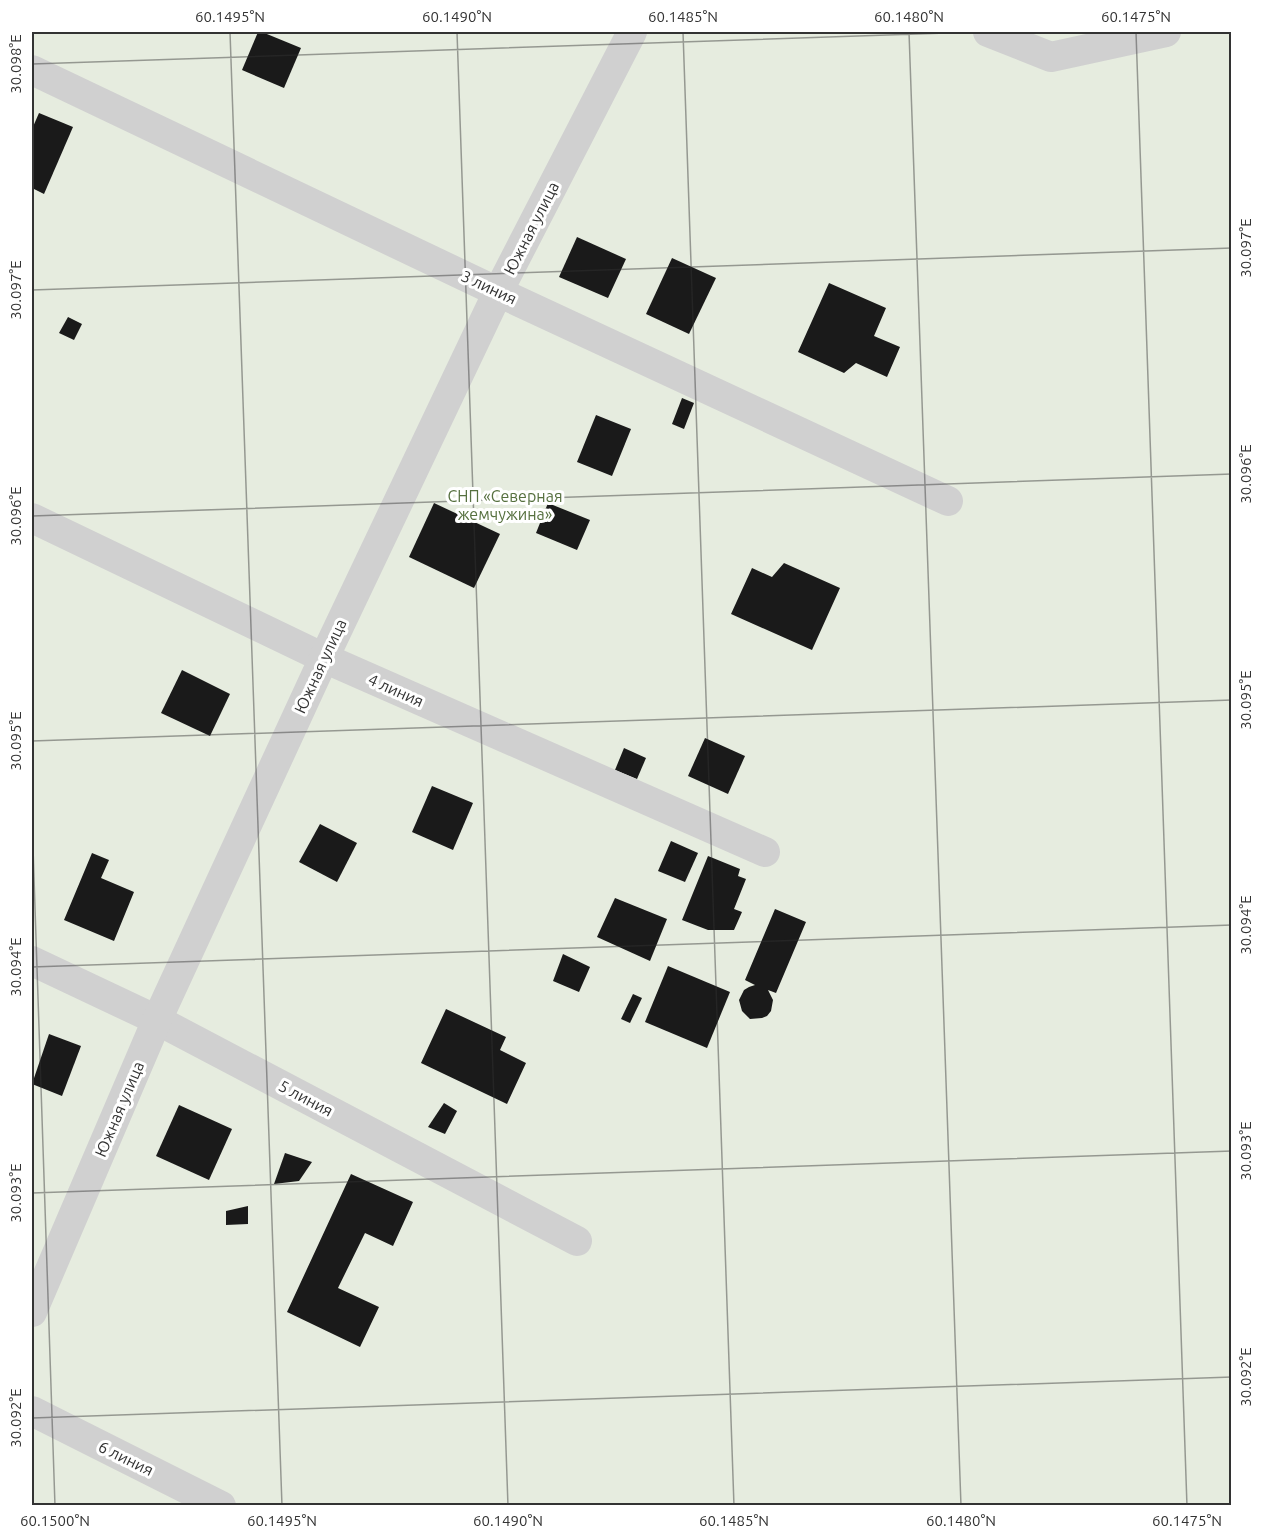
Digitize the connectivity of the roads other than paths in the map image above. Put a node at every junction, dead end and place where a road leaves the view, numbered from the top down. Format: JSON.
{"nodes":[{"id":1,"x":632,"y":32,"type":"edge"},
{"id":2,"x":988,"y":32,"type":"edge"},
{"id":3,"x":1166,"y":32,"type":"edge"},
{"id":4,"x":32,"y":70,"type":"edge"},
{"id":5,"x":498,"y":292,"type":"junction"},
{"id":6,"x":948,"y":501,"type":"dead end"},
{"id":7,"x":32,"y":518,"type":"edge"},
{"id":8,"x":324,"y":658,"type":"junction"},
{"id":9,"x":765,"y":852,"type":"dead end"},
{"id":10,"x":32,"y":961,"type":"edge"},
{"id":11,"x":157,"y":1020,"type":"junction"},
{"id":12,"x":577,"y":1241,"type":"dead end"},
{"id":13,"x":32,"y":1312,"type":"edge"},
{"id":14,"x":32,"y":1411,"type":"edge"},
{"id":15,"x":221,"y":1506,"type":"edge"}],
"edges":[{"from":1,"to":5,"type":"street","name":"Южная улица"},
{"from":2,"to":3,"type":"street"},
{"from":4,"to":5,"type":"street","name":"3 линия"},
{"from":5,"to":6,"type":"street","name":"3 линия"},
{"from":5,"to":8,"type":"street","name":"Южная улица"},
{"from":7,"to":8,"type":"street","name":"4 линия"},
{"from":8,"to":9,"type":"street","name":"4 линия"},
{"from":8,"to":11,"type":"street","name":"Южная улица"},
{"from":10,"to":11,"type":"street","name":"5 линия"},
{"from":11,"to":12,"type":"street","name":"5 линия"},
{"from":11,"to":13,"type":"street","name":"Южная улица"},
{"from":14,"to":15,"type":"street","name":"6 линия"}]}
